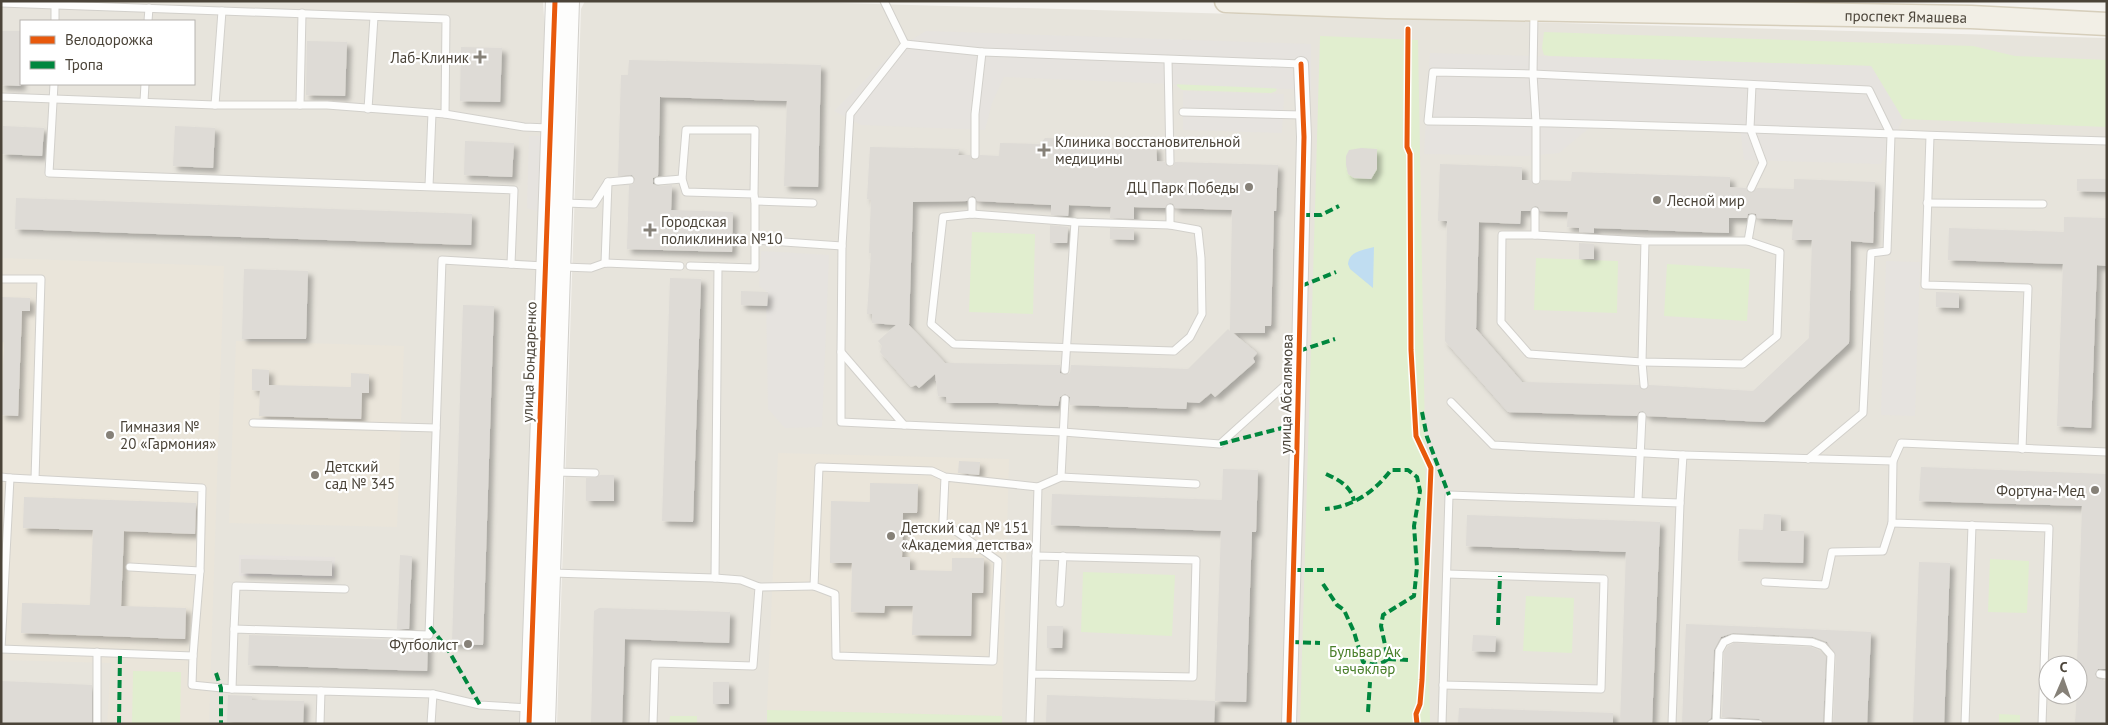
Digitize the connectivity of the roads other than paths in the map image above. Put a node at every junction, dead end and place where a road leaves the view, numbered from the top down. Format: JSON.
{"nodes":[{"id":1,"x":555,"y":1,"type":"edge"},
{"id":2,"x":570,"y":1,"type":"edge"},
{"id":3,"x":884,"y":1,"type":"edge"},
{"id":4,"x":1226,"y":1,"type":"edge"},
{"id":5,"x":1,"y":3,"type":"edge"},
{"id":6,"x":55,"y":4,"type":"junction"},
{"id":7,"x":149,"y":8,"type":"junction"},
{"id":8,"x":1534,"y":8,"type":"junction"},
{"id":9,"x":222,"y":11,"type":"junction"},
{"id":10,"x":302,"y":13,"type":"junction"},
{"id":11,"x":374,"y":17,"type":"junction"},
{"id":12,"x":54,"y":20,"type":"edge"},
{"id":13,"x":148,"y":20,"type":"edge"},
{"id":14,"x":2107,"y":24,"type":"edge"},
{"id":15,"x":905,"y":44,"type":"junction"},
{"id":16,"x":982,"y":52,"type":"junction"},
{"id":17,"x":1168,"y":60,"type":"junction"},
{"id":18,"x":1301,"y":64,"type":"joint"},
{"id":19,"x":1533,"y":74,"type":"junction"},
{"id":20,"x":54,"y":85,"type":"edge"},
{"id":21,"x":145,"y":85,"type":"edge"},
{"id":22,"x":1752,"y":85,"type":"junction"},
{"id":23,"x":1,"y":97,"type":"edge"},
{"id":24,"x":54,"y":98,"type":"junction"},
{"id":25,"x":144,"y":101,"type":"junction"},
{"id":26,"x":216,"y":105,"type":"junction"},
{"id":27,"x":300,"y":106,"type":"junction"},
{"id":28,"x":368,"y":109,"type":"junction"},
{"id":29,"x":1183,"y":112,"type":"dead end"},
{"id":30,"x":432,"y":114,"type":"junction"},
{"id":31,"x":445,"y":114,"type":"junction"},
{"id":32,"x":1302,"y":115,"type":"junction"},
{"id":33,"x":1536,"y":122,"type":"junction"},
{"id":34,"x":550,"y":128,"type":"junction"},
{"id":35,"x":1750,"y":128,"type":"junction"},
{"id":36,"x":1891,"y":135,"type":"junction"},
{"id":37,"x":1930,"y":136,"type":"junction"},
{"id":38,"x":2107,"y":141,"type":"edge"},
{"id":39,"x":974,"y":155,"type":"dead end"},
{"id":40,"x":1170,"y":162,"type":"dead end"},
{"id":41,"x":682,"y":179,"type":"junction"},
{"id":42,"x":630,"y":180,"type":"dead end"},
{"id":43,"x":1536,"y":180,"type":"dead end"},
{"id":44,"x":658,"y":181,"type":"dead end"},
{"id":45,"x":608,"y":182,"type":"junction"},
{"id":46,"x":428,"y":186,"type":"junction"},
{"id":47,"x":1752,"y":188,"type":"dead end"},
{"id":48,"x":754,"y":198,"type":"junction"},
{"id":49,"x":972,"y":201,"type":"dead end"},
{"id":50,"x":813,"y":202,"type":"dead end"},
{"id":51,"x":1927,"y":202,"type":"junction"},
{"id":52,"x":564,"y":203,"type":"junction"},
{"id":53,"x":2043,"y":204,"type":"dead end"},
{"id":54,"x":1170,"y":208,"type":"dead end"},
{"id":55,"x":1535,"y":211,"type":"dead end"},
{"id":56,"x":972,"y":214,"type":"junction"},
{"id":57,"x":1752,"y":218,"type":"dead end"},
{"id":58,"x":1075,"y":222,"type":"junction"},
{"id":59,"x":1170,"y":225,"type":"junction"},
{"id":60,"x":1535,"y":235,"type":"junction"},
{"id":61,"x":756,"y":240,"type":"junction"},
{"id":62,"x":1645,"y":241,"type":"junction"},
{"id":63,"x":1748,"y":241,"type":"junction"},
{"id":64,"x":842,"y":246,"type":"junction"},
{"id":65,"x":605,"y":263,"type":"junction"},
{"id":66,"x":511,"y":264,"type":"junction"},
{"id":67,"x":552,"y":266,"type":"junction"},
{"id":68,"x":680,"y":266,"type":"dead end"},
{"id":69,"x":690,"y":266,"type":"dead end"},
{"id":70,"x":718,"y":267,"type":"junction"},
{"id":71,"x":1,"y":279,"type":"edge"},
{"id":72,"x":1067,"y":348,"type":"junction"},
{"id":73,"x":841,"y":352,"type":"junction"},
{"id":74,"x":1642,"y":362,"type":"junction"},
{"id":75,"x":1065,"y":370,"type":"dead end"},
{"id":76,"x":1644,"y":385,"type":"dead end"},
{"id":77,"x":1298,"y":388,"type":"junction"},
{"id":78,"x":1065,"y":400,"type":"dead end"},
{"id":79,"x":1451,"y":402,"type":"dead end"},
{"id":80,"x":1642,"y":416,"type":"dead end"},
{"id":81,"x":254,"y":422,"type":"dead end"},
{"id":82,"x":904,"y":425,"type":"junction"},
{"id":83,"x":436,"y":428,"type":"junction"},
{"id":84,"x":1063,"y":432,"type":"junction"},
{"id":85,"x":2022,"y":449,"type":"junction"},
{"id":86,"x":1641,"y":452,"type":"junction"},
{"id":87,"x":2107,"y":452,"type":"edge"},
{"id":88,"x":1683,"y":455,"type":"junction"},
{"id":89,"x":1808,"y":458,"type":"junction"},
{"id":90,"x":1894,"y":461,"type":"junction"},
{"id":91,"x":555,"y":472,"type":"junction"},
{"id":92,"x":595,"y":473,"type":"dead end"},
{"id":93,"x":1,"y":477,"type":"edge"},
{"id":94,"x":945,"y":477,"type":"junction"},
{"id":95,"x":10,"y":478,"type":"junction"},
{"id":96,"x":1061,"y":478,"type":"junction"},
{"id":97,"x":35,"y":479,"type":"junction"},
{"id":98,"x":1196,"y":484,"type":"dead end"},
{"id":99,"x":1038,"y":487,"type":"junction"},
{"id":100,"x":1638,"y":500,"type":"junction"},
{"id":101,"x":1680,"y":503,"type":"junction"},
{"id":102,"x":1892,"y":523,"type":"junction"},
{"id":103,"x":1972,"y":525,"type":"junction"},
{"id":104,"x":1036,"y":556,"type":"junction"},
{"id":105,"x":1062,"y":556,"type":"junction"},
{"id":106,"x":130,"y":567,"type":"dead end"},
{"id":107,"x":200,"y":571,"type":"junction"},
{"id":108,"x":552,"y":573,"type":"junction"},
{"id":109,"x":1447,"y":574,"type":"junction"},
{"id":110,"x":715,"y":578,"type":"junction"},
{"id":111,"x":1764,"y":582,"type":"dead end"},
{"id":112,"x":814,"y":586,"type":"junction"},
{"id":113,"x":759,"y":587,"type":"junction"},
{"id":114,"x":345,"y":589,"type":"dead end"},
{"id":115,"x":1060,"y":603,"type":"dead end"},
{"id":116,"x":234,"y":629,"type":"junction"},
{"id":117,"x":97,"y":652,"type":"junction"},
{"id":118,"x":2046,"y":655,"type":"edge"},
{"id":119,"x":193,"y":656,"type":"junction"},
{"id":120,"x":1032,"y":674,"type":"junction"},
{"id":121,"x":1444,"y":685,"type":"junction"},
{"id":122,"x":232,"y":689,"type":"junction"},
{"id":123,"x":321,"y":691,"type":"junction"},
{"id":124,"x":433,"y":694,"type":"junction"},
{"id":125,"x":2043,"y":705,"type":"edge"},
{"id":126,"x":529,"y":716,"type":"edge"},
{"id":127,"x":547,"y":717,"type":"edge"},
{"id":128,"x":1714,"y":723,"type":"edge"},
{"id":129,"x":97,"y":724,"type":"edge"},
{"id":130,"x":320,"y":724,"type":"edge"},
{"id":131,"x":431,"y":724,"type":"edge"},
{"id":132,"x":653,"y":724,"type":"edge"},
{"id":133,"x":1030,"y":724,"type":"edge"},
{"id":134,"x":1288,"y":724,"type":"edge"},
{"id":135,"x":1442,"y":724,"type":"edge"},
{"id":136,"x":1672,"y":724,"type":"edge"},
{"id":137,"x":1759,"y":724,"type":"edge"},
{"id":138,"x":1828,"y":724,"type":"edge"},
{"id":139,"x":1965,"y":724,"type":"edge"},
{"id":140,"x":2042,"y":724,"type":"edge"}],
"edges":[{"from":1,"to":34,"type":"street","name":"улица Бондаренко"},
{"from":2,"to":52,"type":"street","name":"улица Бондаренко"},
{"from":3,"to":15,"type":"lane"},
{"from":4,"to":8,"type":"main road","name":"проспект Ямашева"},
{"from":5,"to":6,"type":"lane"},
{"from":6,"to":7,"type":"lane"},
{"from":6,"to":12,"type":"lane"},
{"from":7,"to":9,"type":"lane"},
{"from":7,"to":13,"type":"lane"},
{"from":8,"to":14,"type":"main road","name":"проспект Ямашева"},
{"from":8,"to":19,"type":"lane"},
{"from":9,"to":10,"type":"lane"},
{"from":9,"to":26,"type":"lane"},
{"from":10,"to":11,"type":"lane"},
{"from":10,"to":27,"type":"lane"},
{"from":11,"to":28,"type":"lane"},
{"from":11,"to":31,"type":"lane"},
{"from":15,"to":16,"type":"lane"},
{"from":15,"to":64,"type":"lane"},
{"from":16,"to":17,"type":"lane"},
{"from":16,"to":39,"type":"lane"},
{"from":17,"to":18,"type":"lane"},
{"from":17,"to":40,"type":"lane"},
{"from":18,"to":32,"type":"street","name":"улица Абсалямова"},
{"from":19,"to":22,"type":"lane"},
{"from":19,"to":33,"type":"lane"},
{"from":19,"to":33,"type":"lane"},
{"from":20,"to":24,"type":"lane"},
{"from":21,"to":25,"type":"lane"},
{"from":22,"to":35,"type":"lane"},
{"from":22,"to":36,"type":"lane"},
{"from":23,"to":24,"type":"lane"},
{"from":24,"to":25,"type":"lane"},
{"from":24,"to":46,"type":"lane"},
{"from":25,"to":26,"type":"lane"},
{"from":26,"to":27,"type":"lane"},
{"from":27,"to":28,"type":"lane"},
{"from":28,"to":30,"type":"lane"},
{"from":29,"to":32,"type":"lane"},
{"from":30,"to":31,"type":"lane"},
{"from":30,"to":46,"type":"lane"},
{"from":31,"to":34,"type":"lane"},
{"from":32,"to":77,"type":"street","name":"улица Абсалямова"},
{"from":33,"to":35,"type":"lane"},
{"from":33,"to":43,"type":"lane"},
{"from":34,"to":67,"type":"street","name":"улица Бондаренко"},
{"from":35,"to":36,"type":"lane"},
{"from":35,"to":47,"type":"lane"},
{"from":36,"to":37,"type":"lane"},
{"from":36,"to":89,"type":"lane"},
{"from":37,"to":38,"type":"lane"},
{"from":37,"to":51,"type":"lane"},
{"from":41,"to":44,"type":"lane"},
{"from":41,"to":48,"type":"lane"},
{"from":41,"to":48,"type":"lane"},
{"from":42,"to":45,"type":"lane"},
{"from":45,"to":52,"type":"lane"},
{"from":45,"to":65,"type":"lane"},
{"from":46,"to":66,"type":"lane"},
{"from":48,"to":50,"type":"lane"},
{"from":48,"to":61,"type":"lane"},
{"from":49,"to":56,"type":"lane"},
{"from":51,"to":53,"type":"lane"},
{"from":51,"to":85,"type":"lane"},
{"from":52,"to":67,"type":"street","name":"улица Бондаренко"},
{"from":54,"to":59,"type":"lane"},
{"from":55,"to":60,"type":"lane"},
{"from":56,"to":58,"type":"lane"},
{"from":56,"to":72,"type":"lane"},
{"from":57,"to":63,"type":"lane"},
{"from":58,"to":59,"type":"lane"},
{"from":58,"to":72,"type":"lane"},
{"from":59,"to":72,"type":"lane"},
{"from":60,"to":62,"type":"lane"},
{"from":60,"to":74,"type":"lane"},
{"from":61,"to":64,"type":"lane"},
{"from":61,"to":70,"type":"lane"},
{"from":62,"to":63,"type":"lane"},
{"from":62,"to":74,"type":"lane"},
{"from":63,"to":74,"type":"lane"},
{"from":64,"to":73,"type":"lane"},
{"from":65,"to":67,"type":"lane"},
{"from":65,"to":68,"type":"lane"},
{"from":66,"to":67,"type":"lane"},
{"from":66,"to":83,"type":"lane"},
{"from":67,"to":91,"type":"street","name":"улица Бондаренко"},
{"from":67,"to":126,"type":"street","name":"улица Бондаренко"},
{"from":69,"to":70,"type":"lane"},
{"from":70,"to":110,"type":"lane"},
{"from":71,"to":97,"type":"lane"},
{"from":72,"to":75,"type":"lane"},
{"from":73,"to":82,"type":"lane"},
{"from":73,"to":82,"type":"lane"},
{"from":74,"to":76,"type":"lane"},
{"from":77,"to":84,"type":"lane"},
{"from":77,"to":134,"type":"street","name":"улица Абсалямова"},
{"from":78,"to":84,"type":"lane"},
{"from":79,"to":86,"type":"lane"},
{"from":80,"to":86,"type":"lane"},
{"from":81,"to":83,"type":"lane"},
{"from":82,"to":84,"type":"lane"},
{"from":83,"to":116,"type":"lane"},
{"from":84,"to":96,"type":"lane"},
{"from":85,"to":87,"type":"lane"},
{"from":85,"to":90,"type":"lane"},
{"from":86,"to":88,"type":"lane"},
{"from":86,"to":100,"type":"lane"},
{"from":88,"to":89,"type":"lane"},
{"from":88,"to":101,"type":"lane"},
{"from":89,"to":90,"type":"lane"},
{"from":90,"to":102,"type":"lane"},
{"from":91,"to":92,"type":"lane"},
{"from":91,"to":108,"type":"street","name":"улица Бондаренко"},
{"from":93,"to":95,"type":"lane"},
{"from":94,"to":99,"type":"lane"},
{"from":94,"to":112,"type":"lane"},
{"from":94,"to":112,"type":"lane"},
{"from":95,"to":97,"type":"lane"},
{"from":95,"to":117,"type":"lane"},
{"from":96,"to":98,"type":"lane"},
{"from":96,"to":99,"type":"lane"},
{"from":97,"to":107,"type":"lane"},
{"from":99,"to":104,"type":"lane"},
{"from":100,"to":101,"type":"lane"},
{"from":100,"to":109,"type":"lane"},
{"from":101,"to":136,"type":"lane"},
{"from":102,"to":103,"type":"lane"},
{"from":102,"to":111,"type":"lane"},
{"from":103,"to":118,"type":"lane"},
{"from":103,"to":139,"type":"lane"},
{"from":104,"to":105,"type":"lane"},
{"from":104,"to":120,"type":"lane"},
{"from":105,"to":115,"type":"lane"},
{"from":105,"to":120,"type":"lane"},
{"from":106,"to":107,"type":"lane"},
{"from":107,"to":119,"type":"lane"},
{"from":108,"to":110,"type":"lane"},
{"from":108,"to":127,"type":"street","name":"улица Бондаренко"},
{"from":109,"to":121,"type":"lane"},
{"from":109,"to":121,"type":"lane"},
{"from":110,"to":113,"type":"lane"},
{"from":112,"to":113,"type":"lane"},
{"from":113,"to":132,"type":"lane"},
{"from":114,"to":116,"type":"lane"},
{"from":116,"to":122,"type":"lane"},
{"from":117,"to":119,"type":"lane"},
{"from":117,"to":129,"type":"lane"},
{"from":119,"to":122,"type":"lane"},
{"from":120,"to":133,"type":"lane"},
{"from":121,"to":135,"type":"lane"},
{"from":122,"to":123,"type":"lane"},
{"from":123,"to":124,"type":"lane"},
{"from":123,"to":130,"type":"lane"},
{"from":124,"to":126,"type":"lane"},
{"from":124,"to":131,"type":"lane"},
{"from":125,"to":140,"type":"lane"},
{"from":126,"to":127,"type":"lane"},
{"from":128,"to":137,"type":"lane"},
{"from":128,"to":138,"type":"lane"}]}
